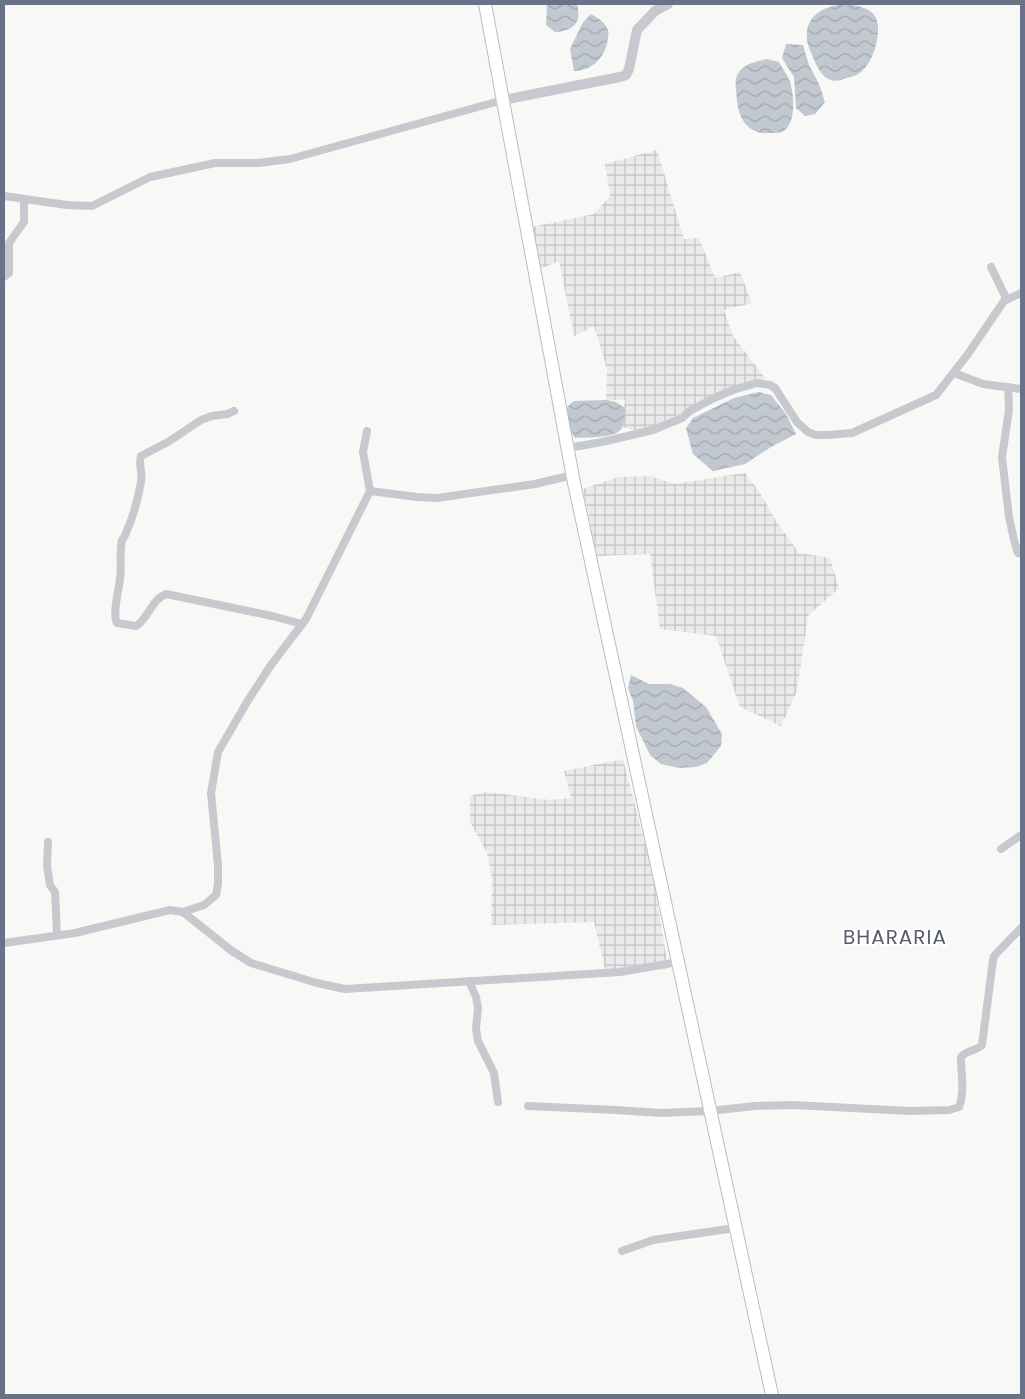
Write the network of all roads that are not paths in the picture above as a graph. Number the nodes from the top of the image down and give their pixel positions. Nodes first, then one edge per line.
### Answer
1 (485, 4) edge
2 (668, 4) edge
3 (503, 100) junction
4 (4, 196) edge
5 (24, 198) junction
6 (991, 267) dead end
7 (4, 277) edge
8 (1021, 293) edge
9 (1008, 300) junction
10 (954, 373) junction
11 (1008, 387) junction
12 (1021, 389) edge
13 (234, 411) dead end
14 (367, 431) dead end
15 (568, 448) junction
16 (573, 475) junction
17 (370, 491) junction
18 (1021, 554) edge
19 (302, 624) junction
20 (1021, 835) edge
21 (48, 842) dead end
22 (1001, 849) dead end
23 (183, 912) junction
24 (1021, 928) edge
25 (57, 935) junction
26 (4, 943) edge
27 (678, 962) junction
28 (469, 981) junction
29 (498, 1102) dead end
30 (528, 1106) dead end
31 (710, 1111) junction
32 (735, 1228) junction
33 (622, 1251) dead end
34 (772, 1395) edge

1 - 3 main road
2 - 3 street
3 - 5 street
3 - 15 main road
4 - 5 street
5 - 7 street
6 - 9 street
8 - 9 street
9 - 10 street
10 - 11 street
10 - 15 street
11 - 12 street
11 - 18 street
13 - 19 street
14 - 17 street
15 - 16 main road
16 - 17 street
16 - 27 main road
17 - 19 street
19 - 23 street
20 - 22 street
21 - 25 street
23 - 25 street
23 - 28 street
24 - 31 street
25 - 26 street
27 - 28 street
27 - 31 main road
28 - 29 street
30 - 31 street
31 - 32 main road
32 - 33 street
32 - 34 main road

